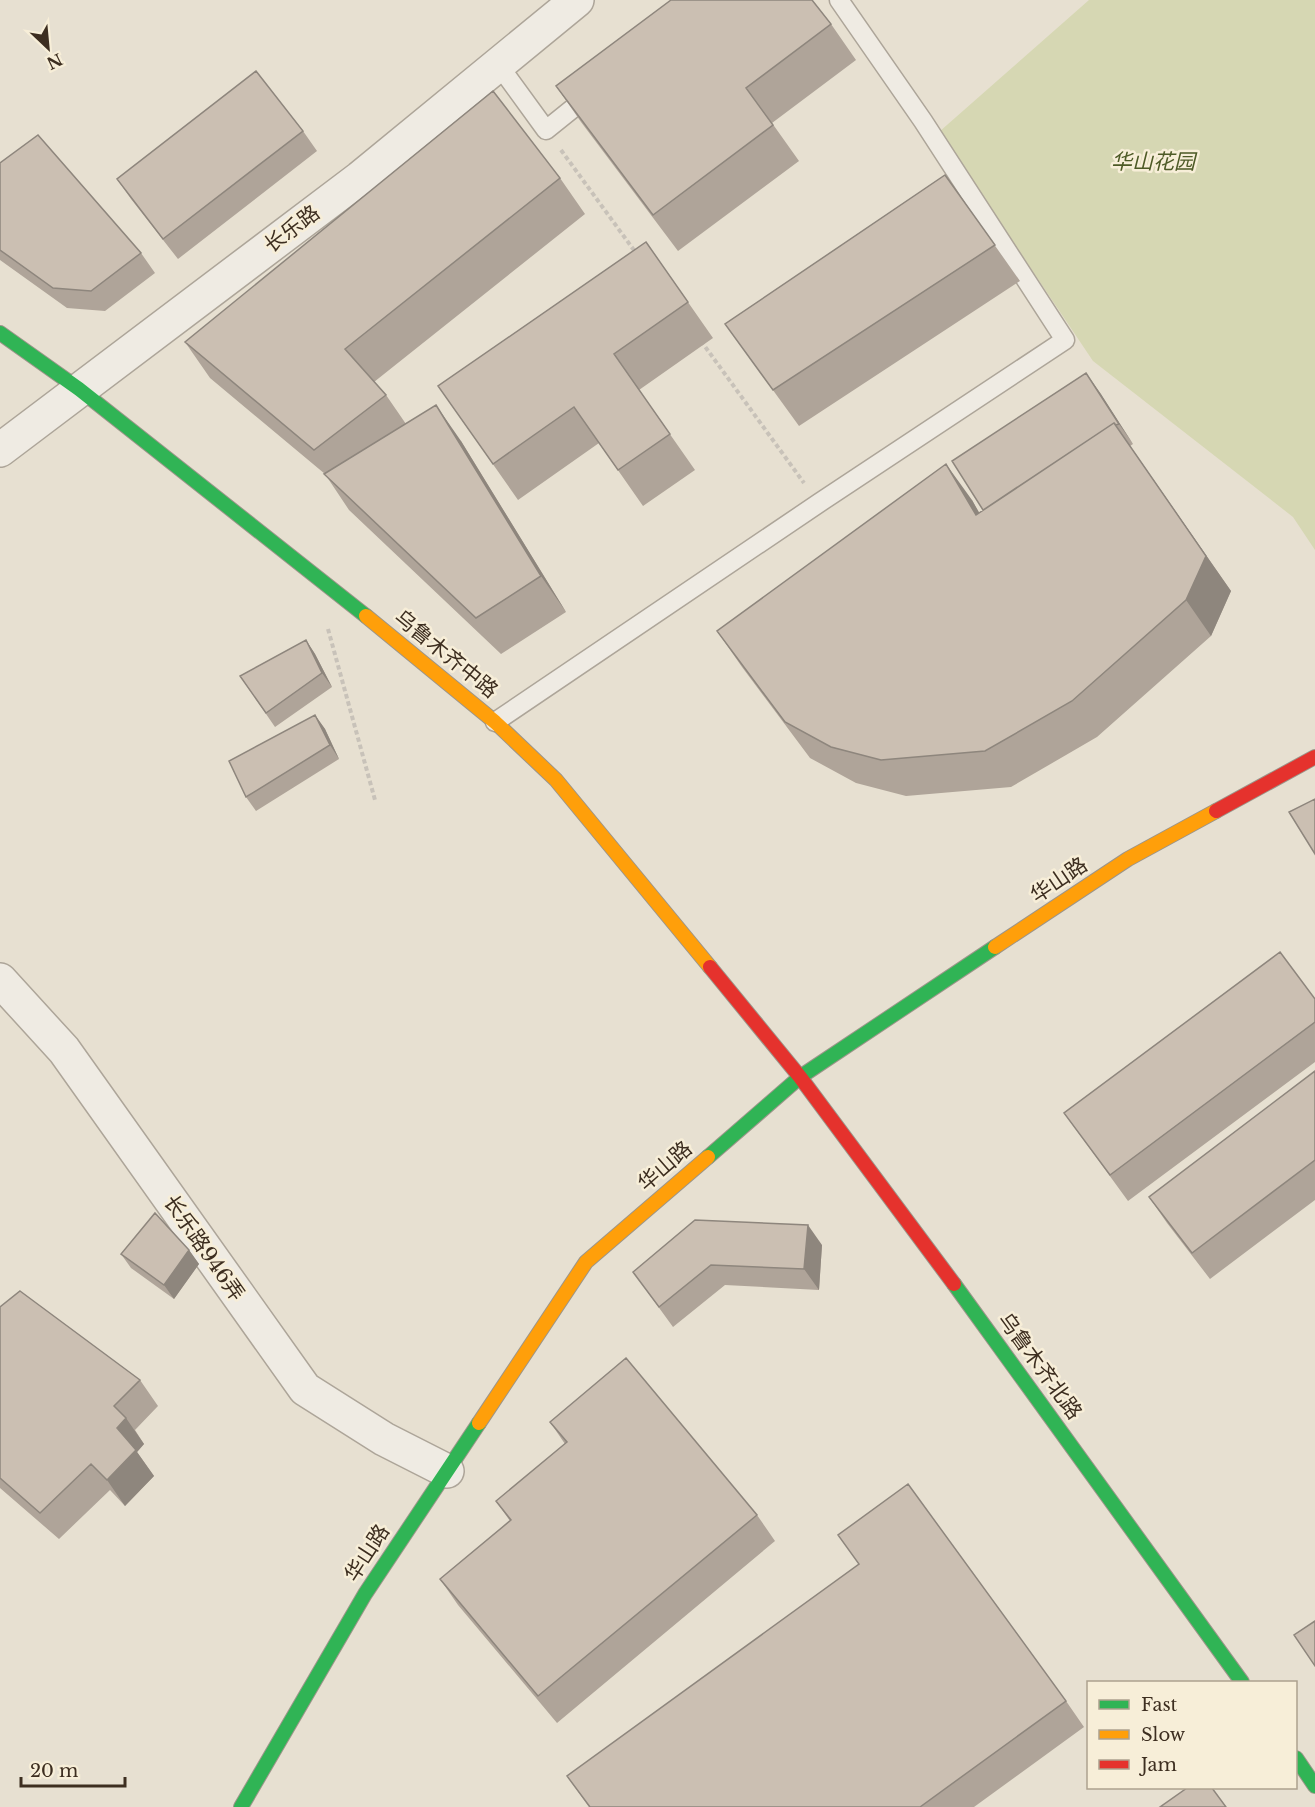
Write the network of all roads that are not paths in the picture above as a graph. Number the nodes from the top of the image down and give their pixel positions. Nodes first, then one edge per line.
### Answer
1 (577, 0) edge
2 (839, 0) edge
3 (498, 64) junction
4 (609, 79) edge
5 (0, 333) edge
6 (79, 389) junction
7 (0, 450) edge
8 (495, 722) junction
9 (1315, 757) edge
10 (0, 980) edge
11 (800, 1077) junction
12 (447, 1471) junction
13 (1241, 1681) edge
14 (1297, 1759) edge
15 (1315, 1786) edge
16 (241, 1807) edge

1 - 3 street, 长乐路
2 - 8 lane
3 - 4 lane
3 - 6 street, 长乐路
5 - 6 street, 乌鲁木齐中路
6 - 7 street, 长乐路
6 - 8 street, 乌鲁木齐中路
8 - 11 street, 乌鲁木齐中路
9 - 11 street, 华山路
10 - 12 street, 长乐路946弄
11 - 12 street, 华山路
11 - 13 street, 乌鲁木齐北路
12 - 16 street, 华山路
14 - 15 street

